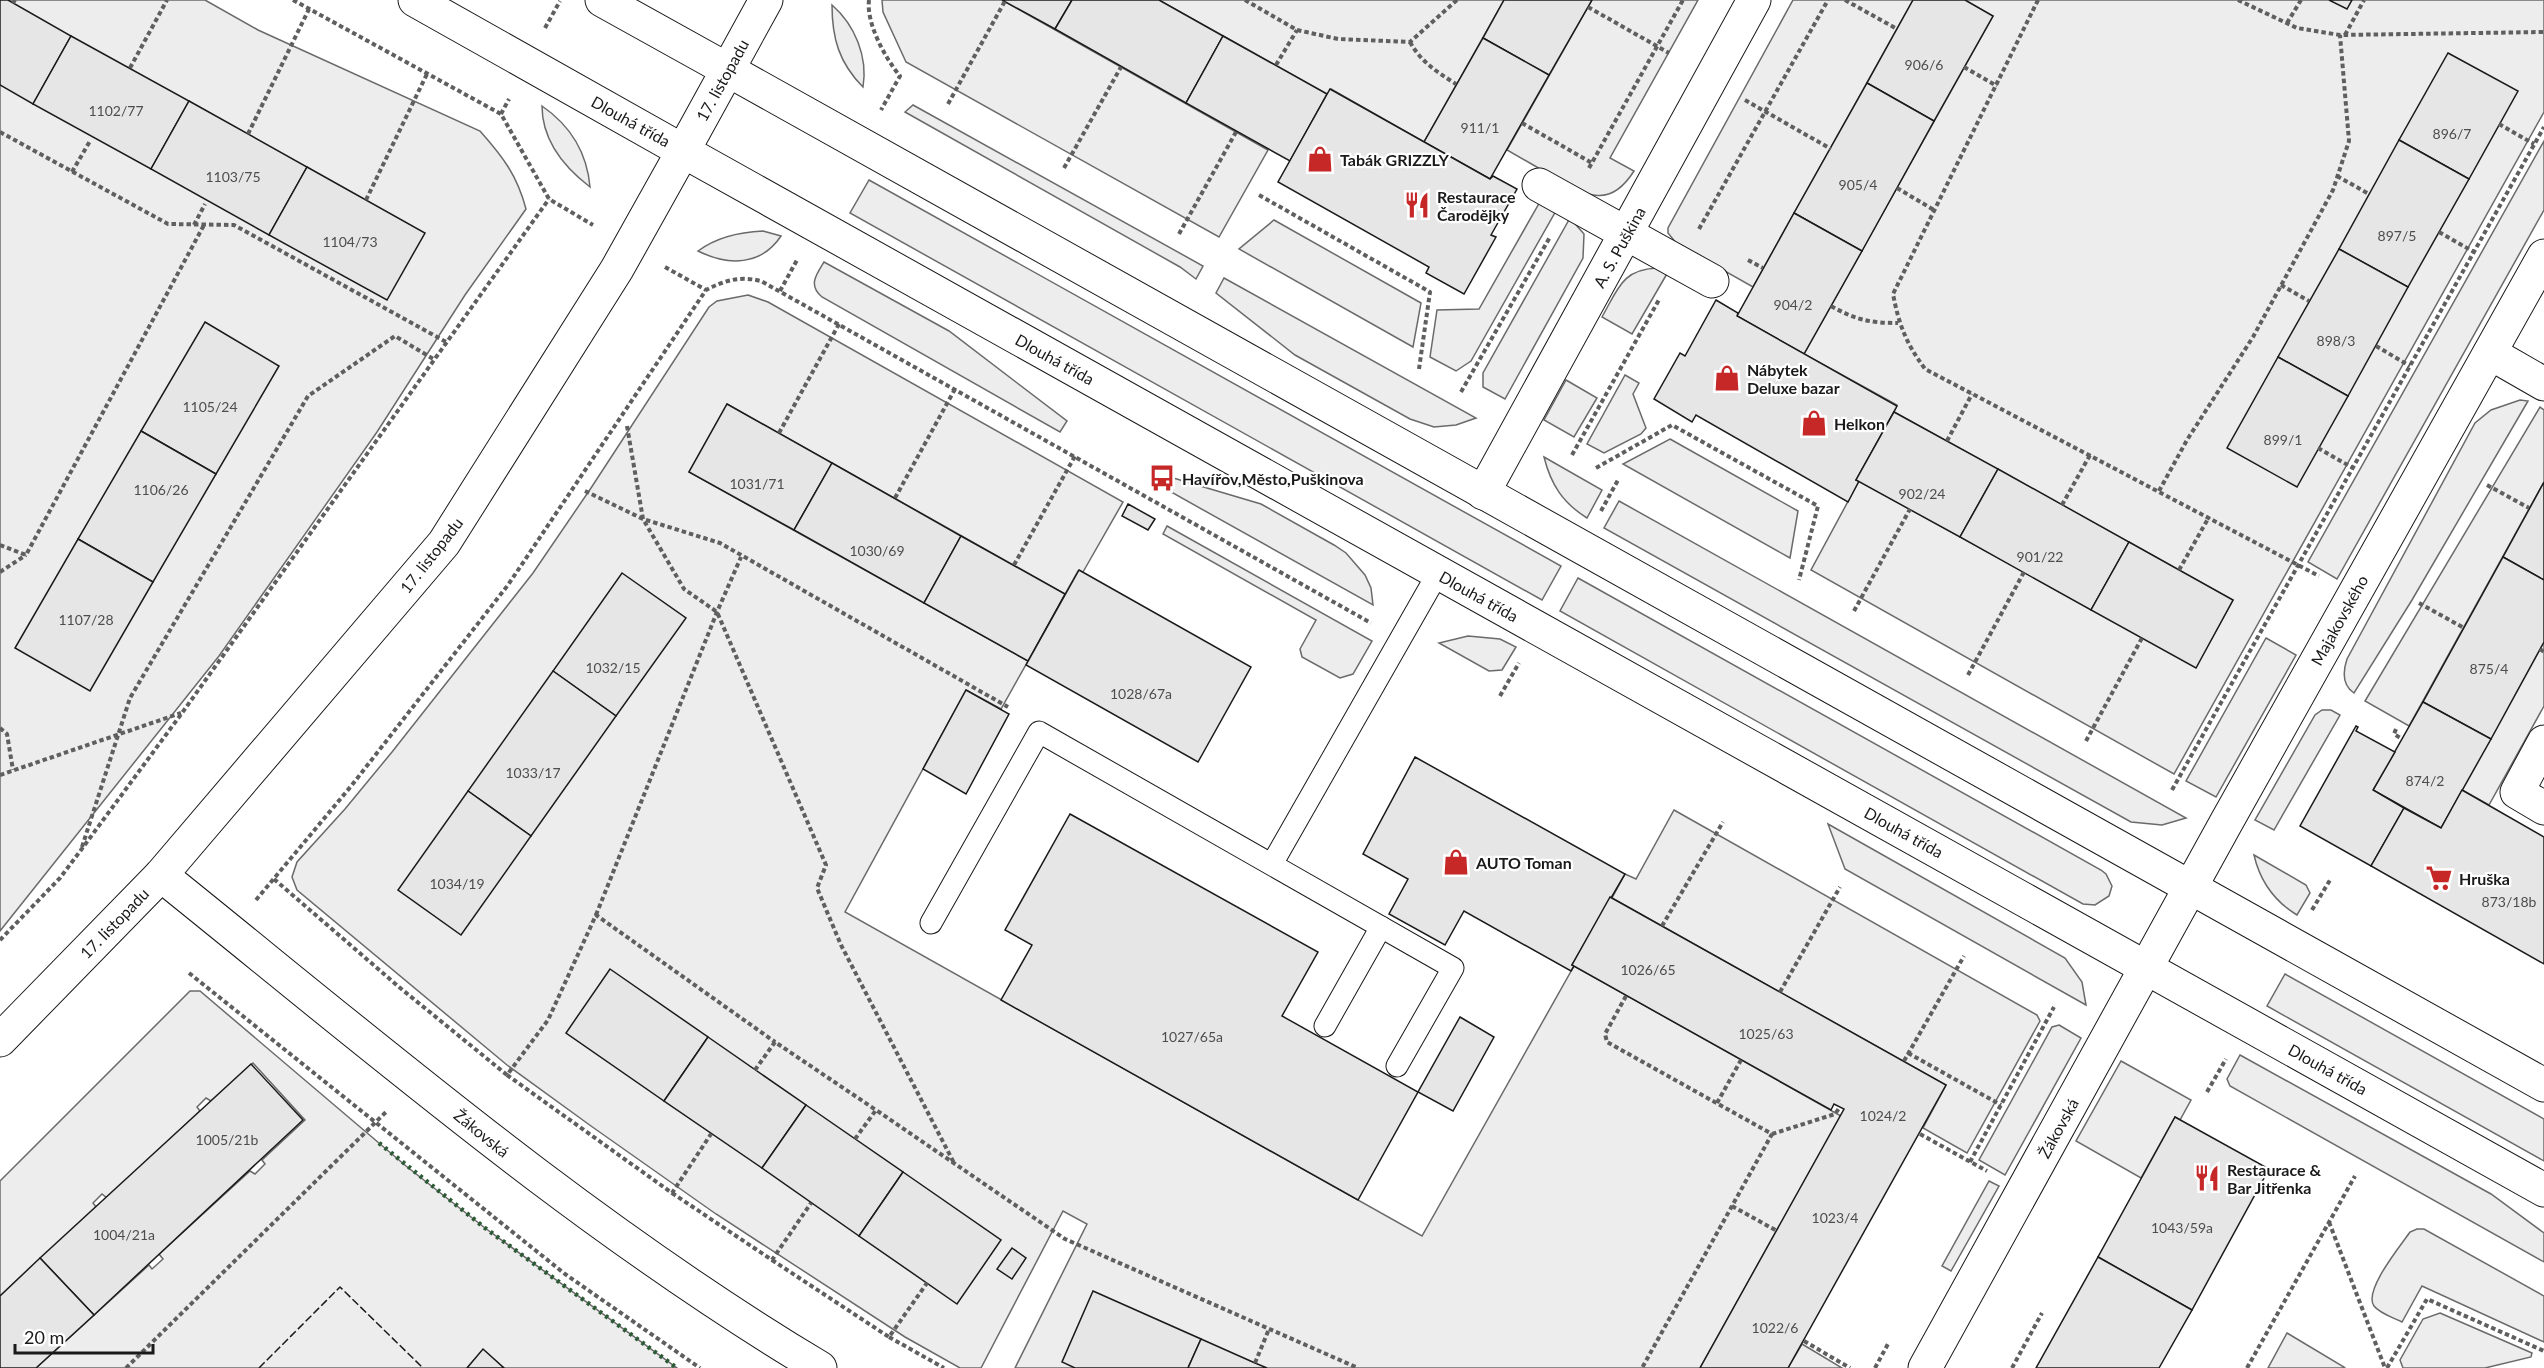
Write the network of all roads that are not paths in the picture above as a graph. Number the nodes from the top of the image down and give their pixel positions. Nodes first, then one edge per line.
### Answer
1 (415, 0) edge
2 (602, 0) edge
3 (766, 0) edge
4 (1754, 0) edge
5 (728, 69) junction
6 (683, 150) junction
7 (1539, 185) dead end
8 (1626, 234) junction
9 (2544, 256) edge
10 (1712, 281) dead end
11 (2490, 352) junction
12 (2544, 384) edge
13 (1483, 493) junction
14 (1438, 573) junction
15 (2544, 742) edge
16 (2544, 807) edge
17 (1272, 864) junction
18 (161, 875) junction
19 (2190, 888) junction
20 (930, 923) dead end
21 (1381, 927) junction
22 (2146, 968) junction
23 (1325, 1026) dead end
24 (0, 1040) edge
25 (1397, 1066) dead end
26 (2544, 1085) edge
27 (2544, 1190) edge
28 (820, 1368) edge
29 (1925, 1368) edge

1 - 6 street, Dlouhá třída
2 - 5 street
3 - 5 street, 17. listopadu
4 - 8 street, A. S. Puškina
5 - 6 street, 17. listopadu
5 - 13 street
6 - 14 street, Dlouhá třída
6 - 18 street, 17. listopadu
7 - 8 street
8 - 10 street
8 - 13 street, A. S. Puškina
9 - 11 street, Majakovského
11 - 12 street
11 - 19 street, Majakovského
13 - 19 street
14 - 17 lane
14 - 22 street, Dlouhá třída
15 - 16 street
17 - 20 lane
17 - 21 lane
18 - 24 street, 17. listopadu
18 - 28 street, Žákovská
19 - 22 street, Žákovská
19 - 26 street
21 - 23 lane
21 - 25 lane
22 - 27 street, Dlouhá třída
22 - 29 street, Žákovská

